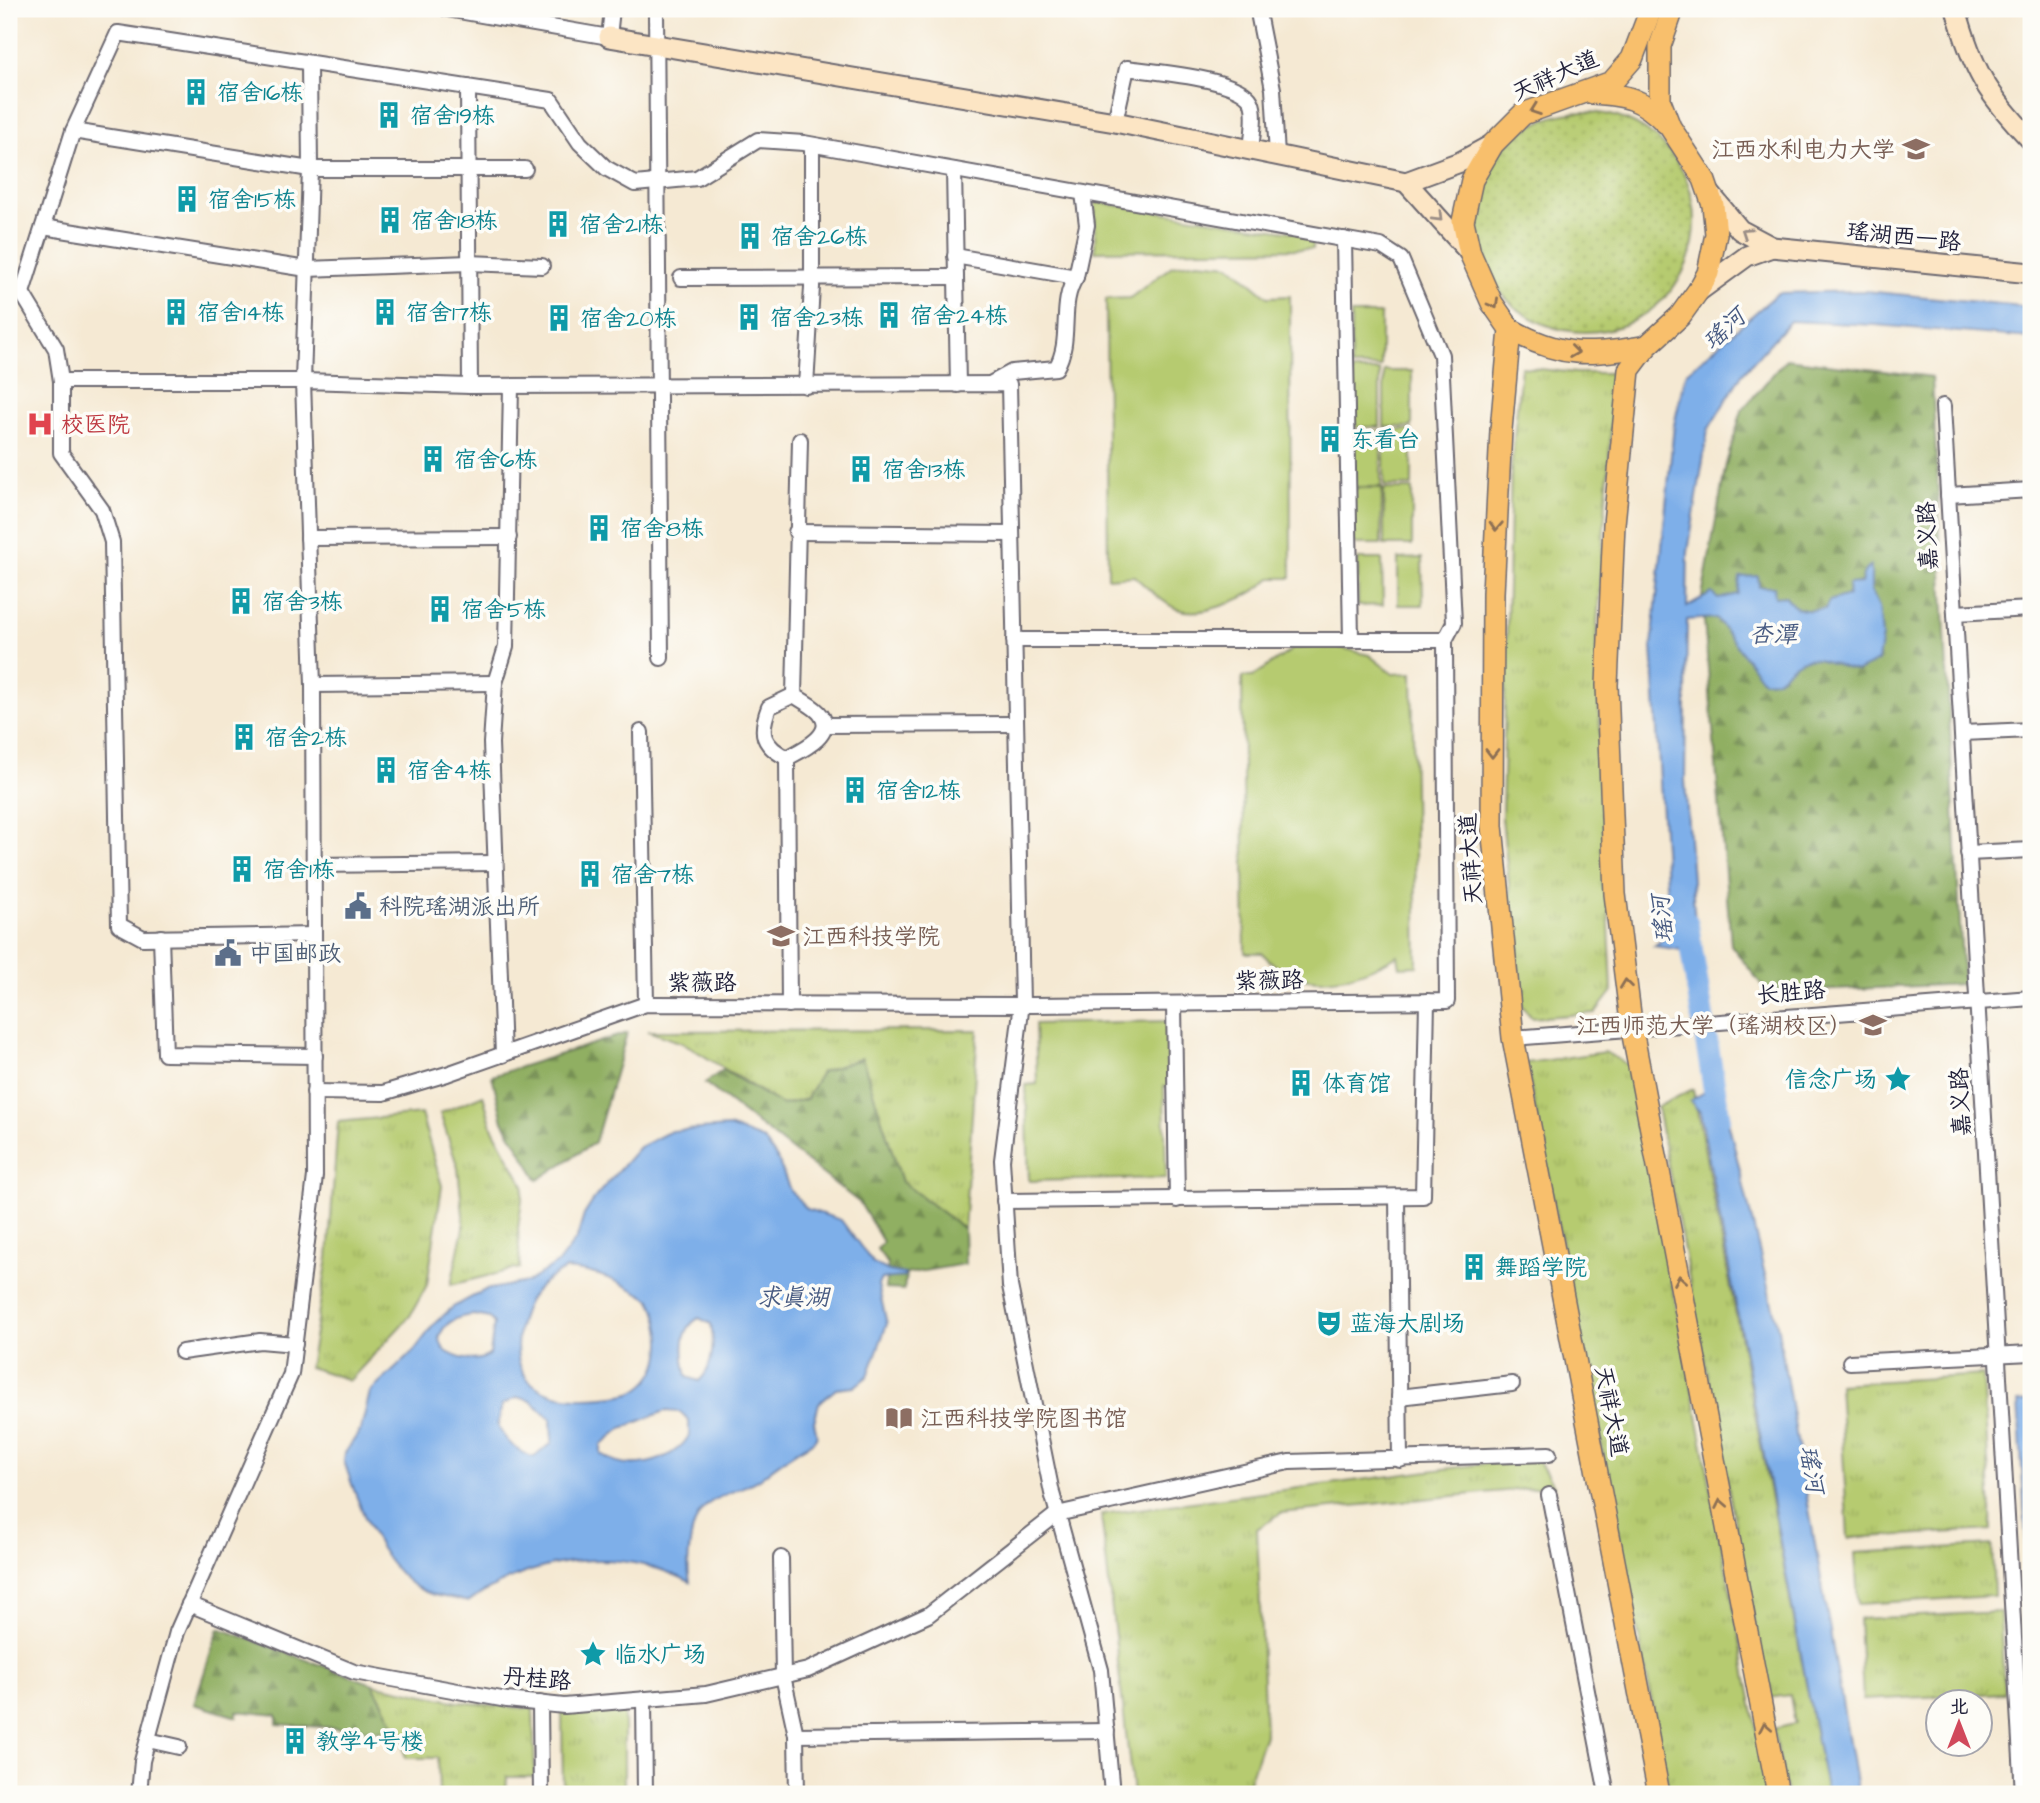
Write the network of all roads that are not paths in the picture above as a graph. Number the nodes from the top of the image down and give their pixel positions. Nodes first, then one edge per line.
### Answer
1 (447, 9) edge
2 (612, 9) edge
3 (656, 9) edge
4 (1651, 9) edge
5 (1673, 9) edge
6 (1956, 9) edge
7 (1259, 18) dead end
8 (609, 37) junction
9 (655, 46) junction
10 (309, 63) junction
11 (468, 87) junction
12 (1583, 92) junction
13 (1115, 122) junction
14 (1670, 127) junction
15 (73, 131) junction
16 (2031, 139) edge
17 (1493, 144) junction
18 (811, 145) junction
19 (1251, 150) junction
20 (1277, 155) junction
21 (310, 169) junction
22 (468, 169) junction
23 (525, 169) dead end
24 (954, 170) junction
25 (1406, 181) junction
26 (656, 182) junction
27 (1708, 191) junction
28 (1083, 193) junction
29 (43, 227) junction
30 (1344, 239) junction
31 (1772, 247) junction
32 (1471, 253) junction
33 (955, 256) junction
34 (469, 263) junction
35 (542, 266) dead end
36 (307, 269) junction
37 (2031, 273) edge
38 (956, 277) junction
39 (1076, 277) junction
40 (681, 278) dead end
41 (812, 279) junction
42 (1698, 291) junction
43 (1510, 329) junction
44 (1647, 346) junction
45 (61, 381) junction
46 (303, 381) junction
47 (958, 384) junction
48 (990, 384) junction
49 (470, 386) junction
50 (511, 386) junction
51 (660, 386) junction
52 (806, 386) junction
53 (1943, 407) dead end
54 (800, 440) dead end
55 (2031, 490) edge
56 (1948, 495) junction
57 (796, 533) junction
58 (1012, 534) junction
59 (509, 537) junction
60 (308, 538) junction
61 (2031, 609) edge
62 (1955, 613) junction
63 (1014, 640) junction
64 (1351, 640) junction
65 (1445, 640) junction
66 (661, 659) dead end
67 (495, 682) junction
68 (313, 685) junction
69 (794, 695) junction
70 (1016, 724) junction
71 (825, 725) junction
72 (2031, 730) edge
73 (641, 732) dead end
74 (1962, 733) junction
75 (787, 758) junction
76 (2031, 850) edge
77 (1968, 853) junction
78 (495, 863) junction
79 (314, 865) junction
80 (314, 935) junction
81 (161, 937) junction
82 (2031, 998) edge
83 (1977, 1000) junction
84 (1427, 1001) junction
85 (646, 1004) junction
86 (1174, 1004) junction
87 (789, 1005) junction
88 (1021, 1005) junction
89 (1632, 1030) junction
90 (1513, 1038) junction
91 (503, 1055) junction
92 (315, 1056) junction
93 (314, 1091) junction
94 (1398, 1197) junction
95 (1177, 1200) junction
96 (1004, 1201) junction
97 (295, 1344) junction
98 (182, 1352) dead end
99 (2031, 1353) edge
100 (1997, 1355) junction
101 (1850, 1362) dead end
102 (1512, 1384) dead end
103 (1399, 1397) junction
104 (1549, 1454) dead end
105 (1399, 1460) junction
106 (1549, 1495) dead end
107 (1057, 1514) junction
108 (781, 1558) dead end
109 (189, 1604) junction
110 (782, 1676) junction
111 (644, 1699) junction
112 (540, 1703) junction
113 (1107, 1731) junction
114 (796, 1735) junction
115 (148, 1740) junction
116 (179, 1747) dead end
117 (139, 1794) edge
118 (541, 1794) edge
119 (645, 1794) edge
120 (797, 1794) edge
121 (1112, 1794) edge
122 (1607, 1794) edge
123 (1659, 1794) edge
124 (1778, 1794) edge
125 (2023, 1794) edge

1 - 8 street
2 - 8 street
3 - 9 street
4 - 12 main road, 天祥大道
5 - 14 main road
6 - 16 street
7 - 20 street
8 - 9 street
9 - 13 street
9 - 26 street
10 - 11 street
10 - 15 street
10 - 21 street
11 - 22 street
11 - 26 street
12 - 14 main road
12 -> 17 main road, 天祥大道
13 - 19 street
13 - 19 street
14 - 27 main road
15 - 21 street
15 - 29 street
17 - 25 street
17 - 32 main road, 天祥大道
18 - 24 street
18 - 26 street
18 - 41 street
19 - 20 street
20 - 25 street
21 - 22 street
21 - 36 street
22 - 23 street
22 - 34 street
24 - 28 street
24 - 33 street
25 -> 32 street
26 - 51 street
31 -> 27 street
27 - 42 main road
28 - 30 street
28 - 39 street
29 - 36 street
29 - 45 street
30 - 64 street
30 - 65 street
31 - 37 street, 瑶湖西一路
31 - 42 street
32 -> 43 main road, 天祥大道
33 - 38 street
33 - 39 street
34 - 35 street
34 - 36 street
34 - 49 street
36 - 46 street
38 - 41 street
38 - 47 street
39 - 48 street
40 - 41 street
41 - 52 street
42 - 44 main road
43 -> 44 main road
43 -> 90 main road, 天祥大道
89 -> 44 main road
45 - 46 street
45 - 81 street
46 - 49 street
46 - 60 street
47 - 48 street
47 - 52 street
48 - 58 street
49 - 50 street
50 - 51 street
50 - 59 street
51 - 52 street
51 - 66 street
53 - 56 street, 嘉义路
54 - 57 street
55 - 56 street
56 - 62 street, 嘉义路
57 - 58 street
57 - 69 street
58 - 63 street
59 - 60 street
59 - 67 street
60 - 68 street
61 - 62 street
62 - 74 street, 嘉义路
63 - 64 street
63 - 70 street
64 - 65 street
65 - 84 street
67 - 68 street
67 - 78 street
68 - 79 street
69 - 71 street
69 - 75 street
70 - 71 street
70 - 88 street
71 - 75 street
72 - 74 street
73 - 85 street
74 - 77 street, 嘉义路
75 - 87 street
76 - 77 street
77 - 83 street, 嘉义路
78 - 79 street
78 - 91 street
79 - 80 street
80 - 81 street
80 - 92 street
81 - 92 street
82 - 83 street, 长胜路
83 - 89 street, 长胜路
83 - 100 street, 嘉义路
84 - 86 street, 紫薇路
84 - 94 street
85 - 87 street, 紫薇路
85 - 91 street, 紫薇路
86 - 88 street, 紫薇路
86 - 95 street
87 - 88 street, 紫薇路
88 - 96 street
89 - 90 street, 长胜路
124 -> 89 main road
90 - 123 main road, 天祥大道
91 - 93 street, 紫薇路
92 - 93 street
93 - 97 street
94 - 95 street
94 - 103 street
95 - 96 street
96 - 107 street
97 - 98 street
97 - 109 street
99 - 100 street
100 - 101 street
100 - 125 street, 嘉义路
102 - 103 street
103 - 105 street
104 - 105 street
105 - 107 street
106 - 122 street
107 - 110 street, 丹桂路
107 - 113 street
108 - 110 street
109 - 112 street, 丹桂路
109 - 115 street
110 - 111 street, 丹桂路
110 - 114 street
111 - 112 street, 丹桂路
111 - 119 street
112 - 118 street
113 - 114 street
113 - 121 street
114 - 120 street
115 - 116 street
115 - 117 street

